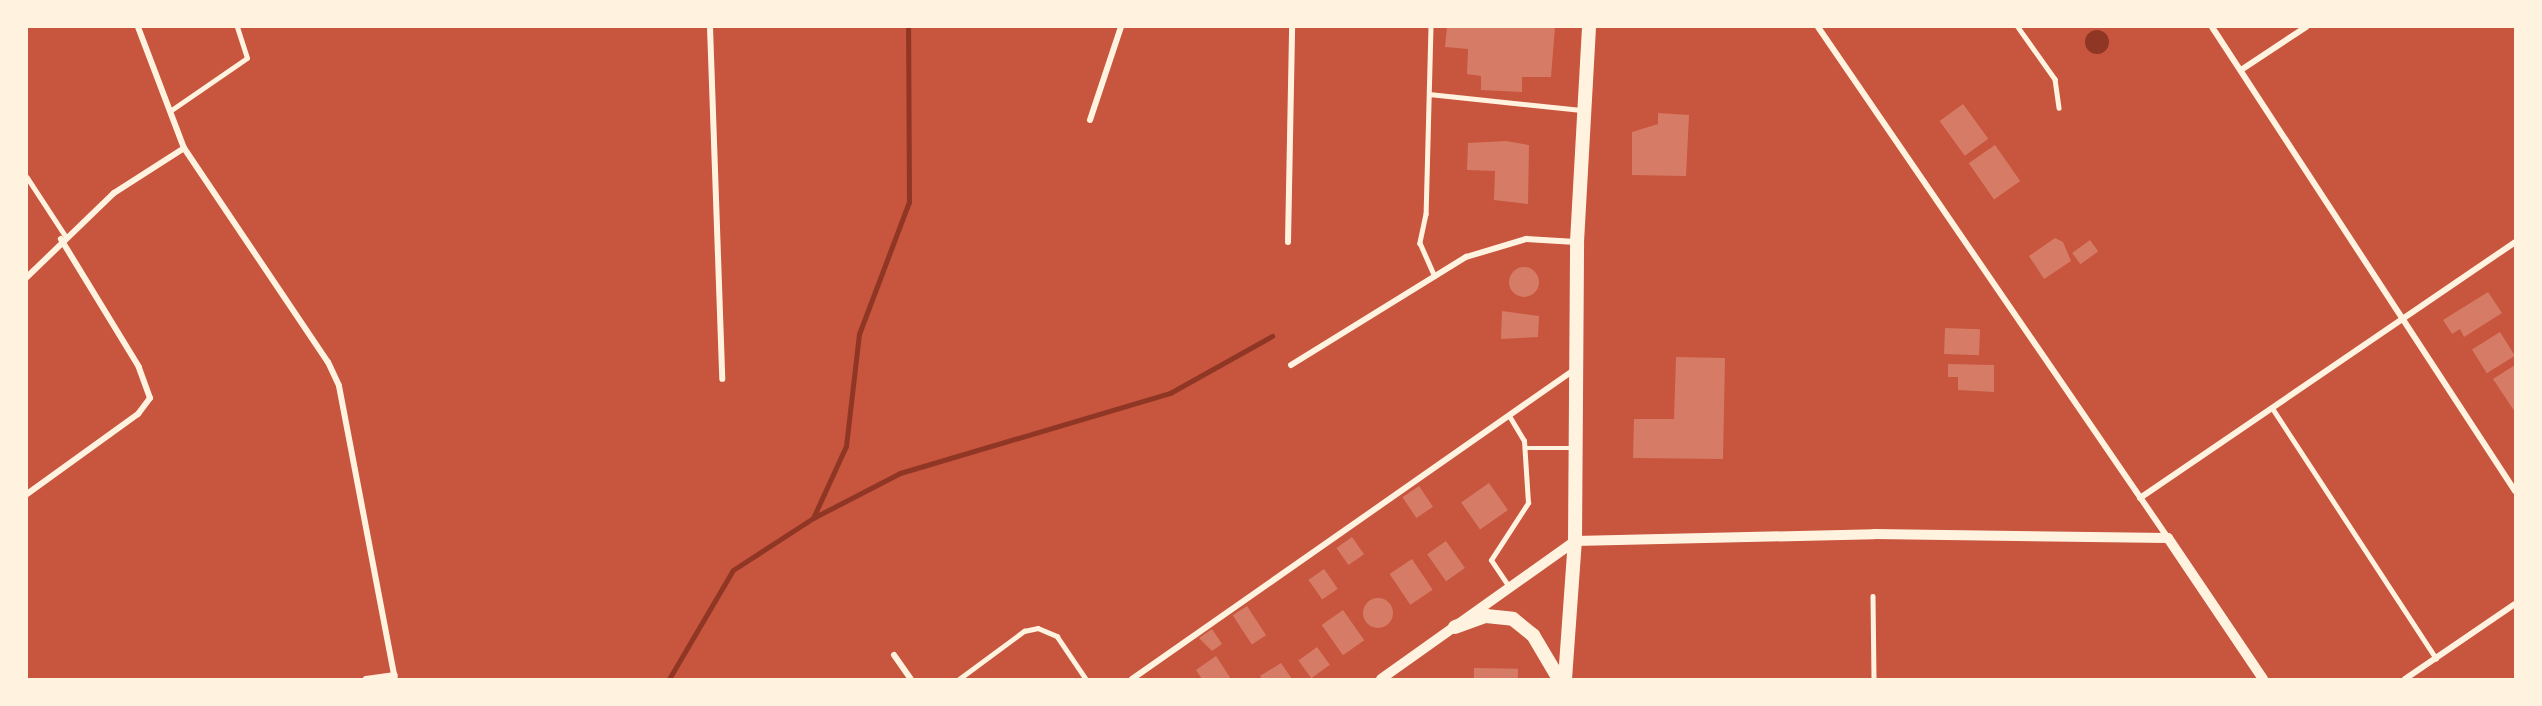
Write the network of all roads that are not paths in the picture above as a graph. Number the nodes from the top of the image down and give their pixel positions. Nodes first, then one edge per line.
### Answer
1 (138, 27) edge
2 (237, 27) edge
3 (710, 27) edge
4 (1121, 27) edge
5 (1292, 27) edge
6 (1431, 27) edge
7 (1589, 27) edge
8 (1818, 27) edge
9 (2018, 27) edge
10 (2212, 27) edge
11 (2306, 27) edge
12 (2241, 70) junction
13 (1429, 94) junction
14 (2059, 108) dead end
15 (1584, 110) junction
16 (167, 112) junction
17 (1090, 120) dead end
18 (184, 148) junction
19 (27, 177) edge
20 (63, 237) junction
21 (1288, 242) dead end
22 (1577, 242) junction
23 (2515, 242) edge
24 (1435, 276) junction
25 (27, 277) edge
26 (2402, 320) junction
27 (1291, 365) dead end
28 (1574, 370) junction
29 (722, 379) dead end
30 (2273, 409) junction
31 (1509, 416) junction
32 (1525, 448) junction
33 (1572, 448) junction
34 (2515, 490) edge
35 (27, 494) edge
36 (2140, 498) junction
37 (2168, 538) junction
38 (1575, 541) junction
39 (1510, 589) junction
40 (1873, 596) dead end
41 (2515, 604) edge
42 (1455, 627) junction
43 (894, 655) dead end
44 (2436, 658) junction
45 (395, 677) edge
46 (366, 679) edge
47 (911, 679) edge
48 (959, 679) edge
49 (1086, 679) edge
50 (1132, 679) edge
51 (1381, 679) edge
52 (1559, 679) edge
53 (1565, 679) edge
54 (1874, 679) edge
55 (2263, 679) edge
56 (2405, 679) edge

1 - 16 street
2 - 16 lane
3 - 29 street
4 - 17 street
5 - 21 street
6 - 13 lane
7 - 15 main road
8 - 36 street
9 - 14 lane
10 - 12 street
11 - 12 street
12 - 26 street
13 - 15 lane
13 - 24 lane
15 - 22 main road
16 - 18 street
18 - 20 street
18 - 45 street
19 - 20 lane
20 - 25 street
20 - 35 street
22 - 24 street
22 - 28 main road
23 - 26 street
24 - 27 street
26 - 30 street
26 - 34 street
28 - 31 street
28 - 33 main road
30 - 36 street
30 - 44 lane
31 - 32 lane
31 - 50 street
32 - 33 lane
32 - 39 lane
33 - 38 main road
36 - 37 street
37 - 38 street
37 - 55 street
38 - 39 street
38 - 53 main road
39 - 42 street
40 - 54 lane
41 - 44 street
42 - 51 street
42 - 52 main road
43 - 47 street
44 - 56 street
45 - 46 street
48 - 49 lane

